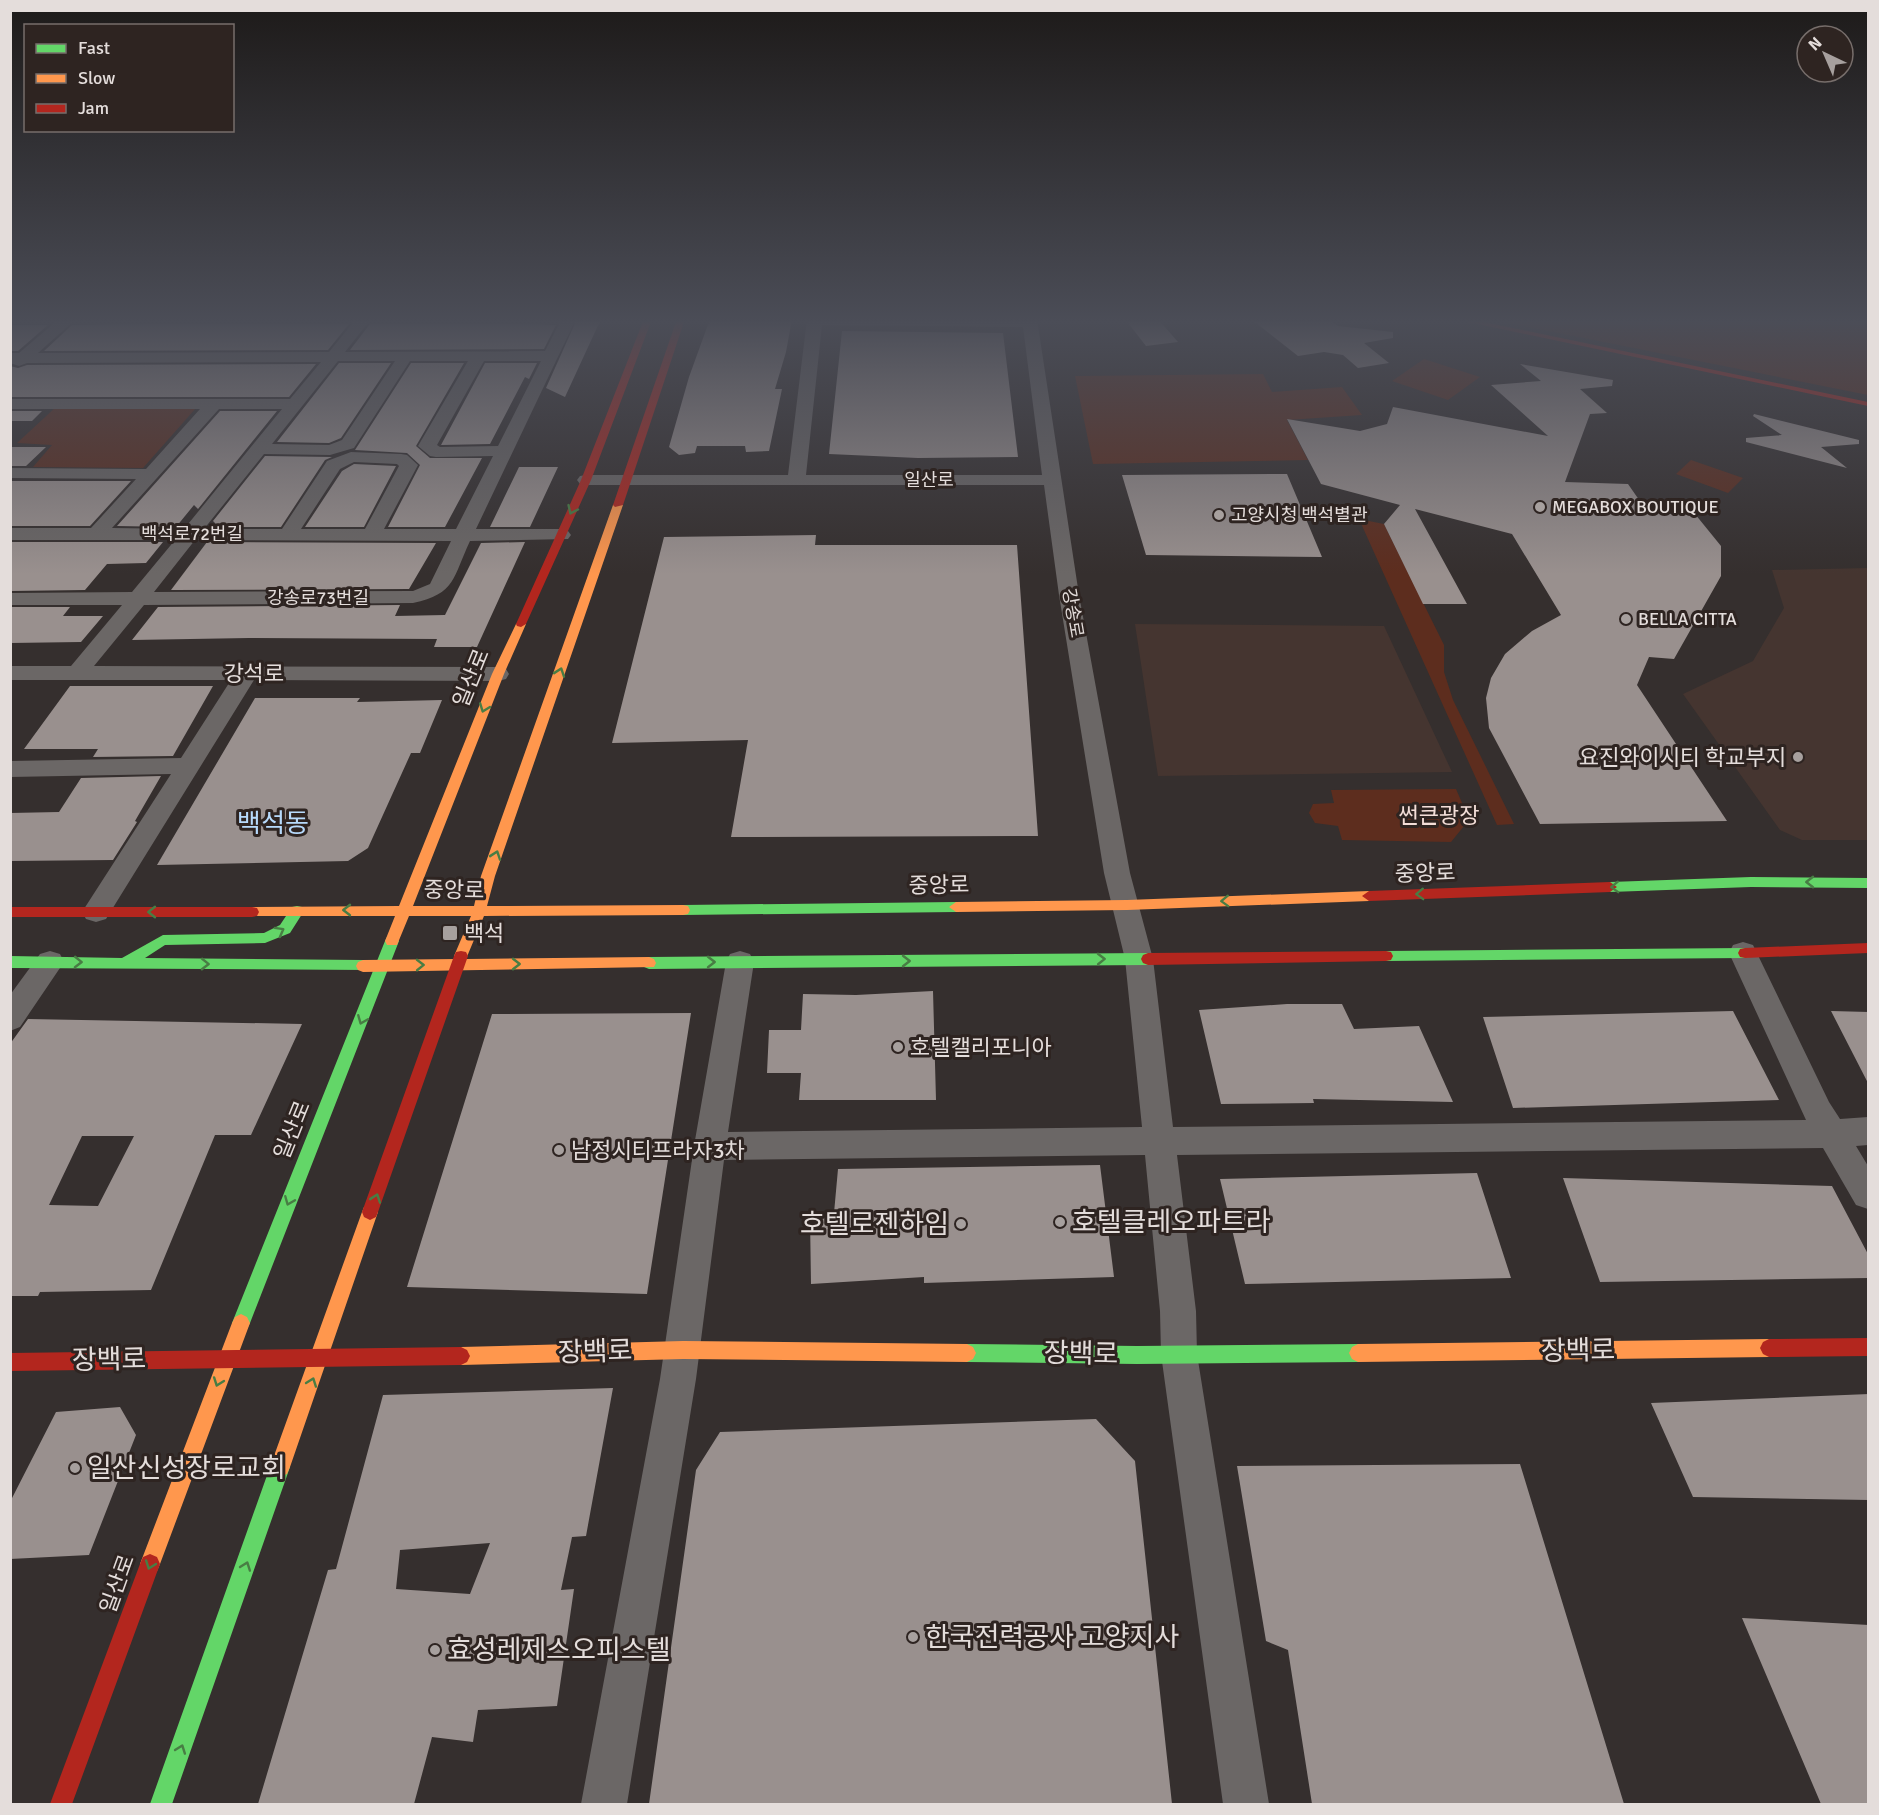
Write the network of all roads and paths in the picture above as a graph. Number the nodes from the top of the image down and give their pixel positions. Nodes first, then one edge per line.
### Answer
1 (10, 404) edge
2 (213, 404) junction
3 (294, 404) joint
4 (375, 404) edge
5 (451, 404) edge
6 (527, 404) edge
7 (616, 404) edge
8 (653, 404) edge
9 (805, 404) edge
10 (1041, 404) edge
11 (258, 449) junction
12 (502, 454) junction
13 (10, 473) edge
14 (150, 474) junction
15 (586, 480) junction
16 (627, 480) junction
17 (1052, 480) junction
18 (796, 481) junction
19 (10, 534) edge
20 (96, 534) junction
21 (190, 534) junction
22 (288, 534) junction
23 (372, 534) junction
24 (463, 534) junction
25 (561, 535) junction
26 (10, 599) edge
27 (138, 599) junction
28 (78, 672) junction
29 (10, 673) edge
30 (247, 674) junction
31 (498, 674) junction
32 (187, 766) junction
33 (10, 769) edge
34 (1869, 883) edge
35 (1127, 905) junction
36 (406, 910) junction
37 (297, 911) junction
38 (10, 912) edge
39 (96, 912) junction
40 (479, 912) junction
41 (1869, 948) edge
42 (1743, 953) junction
43 (1139, 959) junction
44 (10, 962) edge
45 (50, 962) junction
46 (740, 962) junction
47 (125, 963) junction
48 (458, 964) junction
49 (383, 966) junction
50 (10, 1019) edge
51 (1869, 1131) edge
52 (1831, 1134) junction
53 (1160, 1140) junction
54 (710, 1146) junction
55 (1869, 1194) edge
56 (1869, 1347) edge
57 (683, 1350) junction
58 (1179, 1354) junction
59 (320, 1358) junction
60 (226, 1359) junction
61 (10, 1362) edge
62 (61, 1804) edge
63 (161, 1804) edge
64 (604, 1804) edge
65 (1246, 1804) edge

1 - 2 street
2 - 3 street
2 - 14 street, 백석로72번길
3 - 11 street
4 - 11 street
5 - 12 street
6 - 12 street
7 - 15 main road, 일산로
8 - 16 main road
9 - 18 street
10 - 17 street, 강송로
11 - 21 street
12 - 24 street
13 - 14 street
14 - 20 street, 백석로72번길
15 - 16 street, 일산로
15 -> 25 main road, 일산로
16 - 18 street, 일산로
40 -> 16 main road
17 - 18 street, 일산로
17 - 35 street, 강송로
19 - 20 street, 백석로72번길
20 - 21 street, 백석로72번길
21 - 22 street, 백석로72번길
21 - 27 street
22 - 23 street, 백석로72번길
22 - 23 street
23 - 24 street, 백석로72번길
24 - 25 street, 백석로72번길
24 - 27 street, 강송로73번길
25 - 31 main road, 일산로
26 - 27 street, 강송로73번길
27 - 28 street
28 - 29 street, 강석로
28 - 30 street, 강석로
30 - 31 street, 강석로
30 - 32 street
31 -> 36 main road, 일산로
32 - 33 street
32 - 39 street
34 -> 35 main road, 중앙로
35 - 40 main road, 중앙로
35 - 43 street
36 -> 37 main road, 중앙로
36 - 40 main road, 중앙로
36 - 49 main road, 일산로
37 -> 39 main road, 중앙로
47 -> 37 main road
38 - 39 main road, 중앙로
40 - 48 main road
41 - 42 main road
42 - 43 main road
42 - 52 street
46 -> 43 main road
43 - 53 street
44 - 45 main road
45 -> 47 main road
45 - 50 street
48 -> 46 main road
46 - 54 street
47 -> 49 main road
49 -> 48 main road
59 -> 48 main road
49 -> 60 main road, 일산로
51 - 52 street
52 - 53 street
52 - 55 street
53 - 54 street
53 - 58 street
54 - 57 street
56 - 58 main road, 장백로
57 - 58 main road, 장백로
57 - 59 main road, 장백로
57 - 64 street
58 - 65 street
59 - 60 main road, 장백로
63 -> 59 main road
60 - 61 main road, 장백로
60 -> 62 main road, 일산로

